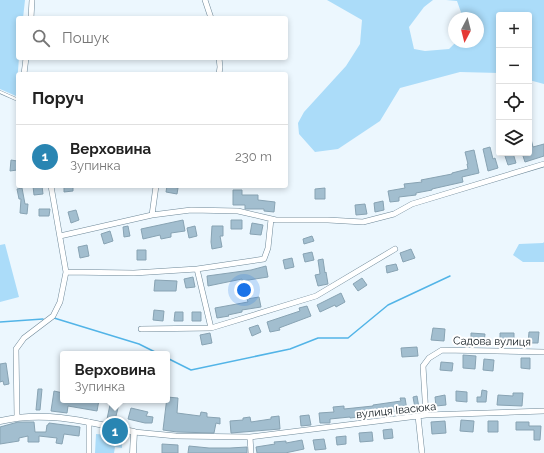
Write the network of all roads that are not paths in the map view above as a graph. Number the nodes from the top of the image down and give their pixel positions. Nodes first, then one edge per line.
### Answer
1 (32, 0) edge
2 (205, 0) edge
3 (31, 16) edge
4 (210, 16) edge
5 (26, 60) edge
6 (219, 60) edge
7 (24, 72) edge
8 (219, 72) edge
9 (0, 92) edge
10 (16, 99) edge
11 (544, 164) edge
12 (51, 188) edge
13 (156, 188) edge
14 (152, 215) junction
15 (271, 219) junction
16 (60, 236) junction
17 (396, 249) dead end
18 (197, 269) junction
19 (66, 272) junction
20 (211, 328) junction
21 (141, 329) dead end
22 (544, 352) edge
23 (544, 411) edge
24 (426, 415) junction
25 (418, 416) junction
26 (17, 417) junction
27 (0, 421) edge
28 (89, 422) junction
29 (134, 432) junction
30 (250, 437) junction
31 (89, 453) edge
32 (133, 453) edge
33 (251, 453) edge
34 (422, 453) edge

1 - 3 street
2 - 4 street
5 - 7 street
6 - 8 street
9 - 10 lane
11 - 15 street
12 - 16 street
13 - 14 street
14 - 15 street
14 - 16 street
15 - 18 street
16 - 19 street
17 - 20 street
18 - 19 street
18 - 20 street
19 - 26 street
20 - 21 street
22 - 24 street, Садова вулиця
23 - 24 street, вулиця Івасюка
24 - 25 street, вулиця Івасюка
25 - 30 street, вулиця Івасюка
25 - 34 street
26 - 27 street
26 - 28 street
28 - 29 street
28 - 31 street
29 - 30 street, вулиця Івасюка
29 - 32 street
30 - 33 street

